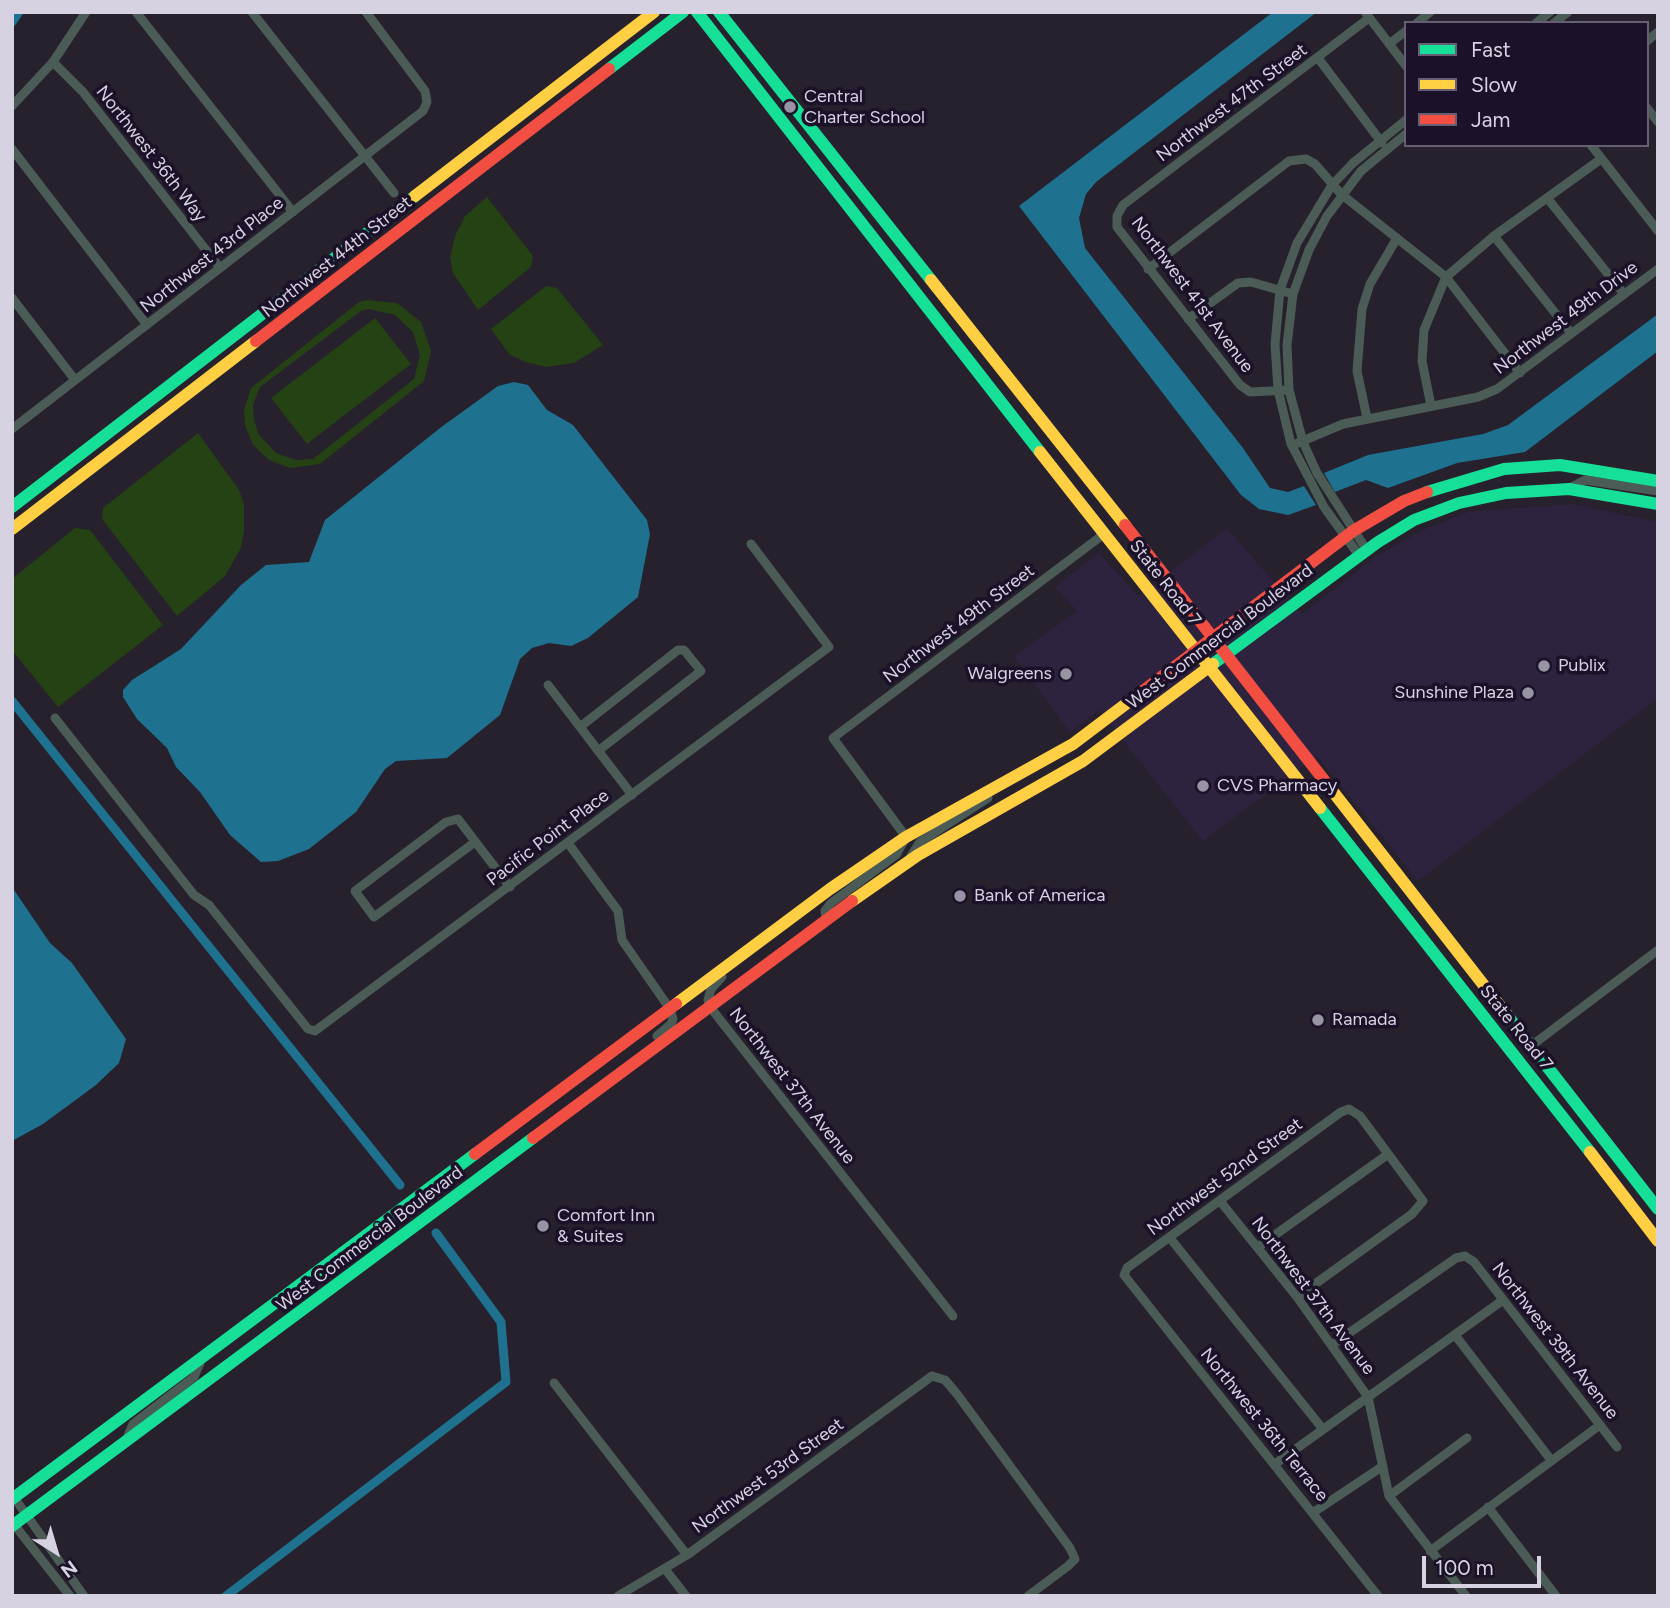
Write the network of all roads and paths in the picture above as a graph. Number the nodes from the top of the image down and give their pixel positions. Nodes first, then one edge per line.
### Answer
1 (86, 12) edge
2 (136, 12) edge
3 (251, 12) edge
4 (366, 12) edge
5 (654, 12) edge
6 (683, 12) edge
7 (697, 12) edge
8 (719, 12) edge
9 (1367, 15) edge
10 (1404, 33) edge
11 (1389, 44) junction
12 (1318, 58) junction
13 (53, 62) junction
14 (1404, 63) edge
15 (12, 106) edge
16 (1404, 122) edge
17 (1404, 136) edge
18 (1380, 140) junction
19 (1592, 147) edge
20 (12, 149) edge
21 (1387, 149) junction
22 (365, 156) junction
23 (1601, 159) junction
24 (1332, 184) junction
25 (394, 193) dead end
26 (1341, 194) junction
27 (1548, 199) junction
28 (293, 212) junction
29 (1117, 216) joint
30 (1658, 231) edge
31 (1494, 236) junction
32 (1397, 238) junction
33 (220, 268) junction
34 (1148, 268) junction
35 (1658, 269) edge
36 (1446, 277) junction
37 (1280, 290) junction
38 (1293, 294) junction
39 (1624, 294) junction
40 (12, 298) edge
41 (1188, 320) junction
42 (147, 325) junction
43 (1572, 333) junction
44 (1520, 373) junction
45 (75, 380) junction
46 (1278, 390) junction
47 (1289, 390) junction
48 (1431, 405) junction
49 (1367, 418) junction
50 (12, 429) edge
51 (1303, 442) junction
52 (1291, 444) junction
53 (1658, 481) edge
54 (1569, 489) junction
55 (1658, 491) edge
56 (1658, 504) edge
57 (12, 507) edge
58 (12, 529) edge
59 (1104, 534) junction
60 (1349, 534) junction
61 (751, 544) dead end
62 (1362, 552) junction
63 (1214, 638) junction
64 (1196, 652) junction
65 (1228, 655) junction
66 (1210, 669) junction
67 (548, 685) dead end
68 (55, 718) dead end
69 (580, 727) junction
70 (598, 751) junction
71 (988, 790) junction
72 (632, 795) junction
73 (906, 837) junction
74 (475, 842) junction
75 (568, 843) junction
76 (909, 862) junction
77 (510, 887) junction
78 (1393, 902) junction
79 (1426, 909) junction
80 (826, 921) junction
81 (1658, 950) edge
82 (737, 959) junction
83 (710, 1007) junction
84 (670, 1009) junction
85 (1501, 1037) junction
86 (1531, 1046) junction
87 (1517, 1057) junction
88 (638, 1060) junction
89 (1550, 1070) junction
90 (1387, 1155) junction
91 (1220, 1201) junction
92 (1633, 1207) junction
93 (1658, 1210) edge
94 (1170, 1238) junction
95 (1658, 1241) edge
96 (1258, 1247) junction
97 (314, 1275) junction
98 (1124, 1275) joint
99 (1297, 1297) junction
100 (1503, 1300) junction
101 (953, 1316) dead end
102 (1455, 1335) junction
103 (1332, 1345) junction
104 (202, 1358) junction
105 (214, 1377) junction
106 (554, 1383) dead end
107 (1368, 1397) junction
108 (1600, 1425) junction
109 (1322, 1428) junction
110 (1467, 1438) dead end
111 (122, 1447) junction
112 (1617, 1447) dead end
113 (1552, 1460) junction
114 (1275, 1464) junction
115 (1383, 1466) junction
116 (1389, 1496) junction
117 (13, 1497) edge
118 (1489, 1507) junction
119 (1314, 1512) junction
120 (27, 1516) junction
121 (13, 1524) edge
122 (1430, 1551) junction
123 (687, 1555) junction
124 (665, 1569) junction
125 (70, 1596) edge
126 (84, 1596) edge
127 (618, 1596) edge
128 (686, 1596) edge
129 (1028, 1596) edge
130 (1378, 1596) edge
131 (1466, 1596) edge
132 (1556, 1596) edge

1 - 13 street
2 - 28 street
3 - 22 street
4 - 22 street, Northwest 43rd Place
5 - 57 main road, Northwest 44th Street
6 - 58 main road, Northwest 44th Street
7 - 59 main road, State Road 7
8 - 63 main road, State Road 7
9 - 11 street
9 - 12 street, Northwest 47th Street
10 - 11 street
11 - 14 street
12 - 18 street
12 - 29 street, Northwest 47th Street
13 - 15 street
13 - 33 street, Northwest 36th Way
16 - 18 street
17 - 21 street
18 - 21 street
18 - 24 street
19 - 23 street
20 - 42 street
21 - 26 street
22 - 25 street
22 - 28 street, Northwest 43rd Place
23 - 27 street
23 - 30 street
24 - 26 street
24 - 34 street
24 - 37 street
26 - 32 street
26 - 38 street
27 - 31 street
27 - 39 street
28 - 33 street, Northwest 43rd Place
29 - 34 street, Northwest 41st Avenue
31 - 36 street
31 - 43 street
32 - 36 street
32 - 49 street
33 - 42 street, Northwest 43rd Place
34 - 41 street, Northwest 41st Avenue
35 - 39 street, Northwest 49th Drive
36 - 44 street
36 - 48 street
37 - 38 street
37 - 41 street
37 - 46 street
38 - 47 street
39 - 43 street, Northwest 49th Drive
40 - 45 street
41 - 46 street, Northwest 41st Avenue
42 - 45 street, Northwest 43rd Place
43 - 44 street, Northwest 49th Drive
44 - 48 street, Northwest 49th Drive
45 - 50 street, Northwest 43rd Place
46 - 47 street, Northwest 41st Avenue
46 - 52 street
47 - 51 street
48 - 49 street, Northwest 49th Drive
49 - 51 street, Northwest 49th Drive
51 - 52 street, Northwest 49th Drive
51 - 60 street
52 - 60 street
53 - 60 main road, West Commercial Boulevard
54 - 55 street, West Commercial Boulevard
54 - 56 main road, West Commercial Boulevard
54 - 62 main road, West Commercial Boulevard
59 - 64 main road, State Road 7
59 - 73 street, Northwest 49th Street
60 - 62 street
60 - 63 main road, West Commercial Boulevard
61 - 72 street, Pacific Point Place
62 - 65 main road, West Commercial Boulevard
63 - 64 main road, West Commercial Boulevard
63 - 65 main road, State Road 7
64 - 66 main road, State Road 7
64 - 71 main road, West Commercial Boulevard
65 - 66 main road, West Commercial Boulevard
65 - 79 main road, State Road 7
66 - 76 main road, West Commercial Boulevard
66 - 78 main road, State Road 7
67 - 69 street
68 - 77 street, Pacific Point Place
69 - 70 street
69 - 70 street
70 - 72 street
71 - 73 main road, West Commercial Boulevard
71 - 76 street, West Commercial Boulevard
72 - 75 street, Pacific Point Place
73 - 80 street, West Commercial Boulevard
73 - 82 main road, West Commercial Boulevard
74 - 74 street
74 - 77 street
75 - 77 street, Pacific Point Place
75 - 84 street
76 - 80 main road, West Commercial Boulevard
78 - 79 main road
78 - 85 main road, State Road 7
79 - 86 main road, State Road 7
80 - 83 main road, West Commercial Boulevard
81 - 86 street
82 - 83 street, West Commercial Boulevard
82 - 84 main road, West Commercial Boulevard
83 - 88 main road, West Commercial Boulevard
83 - 101 street, Northwest 37th Avenue
84 - 88 street, West Commercial Boulevard
84 - 97 main road, West Commercial Boulevard
85 - 86 main road
85 - 87 main road, State Road 7
86 - 89 main road, State Road 7
87 - 89 main road
87 - 92 main road, State Road 7
88 - 105 main road, West Commercial Boulevard
89 - 93 main road, State Road 7
90 - 91 street, Northwest 52nd Street
90 - 96 street
90 - 99 street
91 - 94 street, Northwest 52nd Street
91 - 96 street, Northwest 37th Avenue
92 - 93 main road
92 - 95 main road, State Road 7
94 - 98 street, Northwest 52nd Street
94 - 109 street
96 - 99 street, Northwest 37th Avenue
97 - 104 main road, West Commercial Boulevard
97 - 105 main road
98 - 114 street, Northwest 36th Terrace
99 - 103 street, Northwest 37th Avenue
100 - 102 street
100 - 103 street, Northwest 39th Avenue
100 - 108 street, Northwest 39th Avenue
102 - 107 street
102 - 113 street
103 - 107 street, Northwest 37th Avenue
104 - 111 street, West Commercial Boulevard
104 - 117 main road, West Commercial Boulevard
105 - 111 main road, West Commercial Boulevard
106 - 123 street
107 - 109 street
107 - 115 street, Northwest 37th Avenue
108 - 112 street, Northwest 39th Avenue
108 - 113 street
109 - 114 street
110 - 116 street
111 - 120 main road, West Commercial Boulevard
113 - 118 street
114 - 119 street, Northwest 36th Terrace
115 - 116 street, Northwest 37th Avenue
115 - 119 street
116 - 122 street, Northwest 37th Avenue
117 - 120 street
118 - 122 street
118 - 132 street
119 - 130 street, Northwest 36th Terrace
120 - 121 main road, West Commercial Boulevard
120 - 126 street
121 - 125 street
122 - 131 street, Northwest 37th Avenue
123 - 124 street, Northwest 53rd Street
123 - 129 street, Northwest 53rd Street
124 - 127 street, Northwest 53rd Street
124 - 128 street

